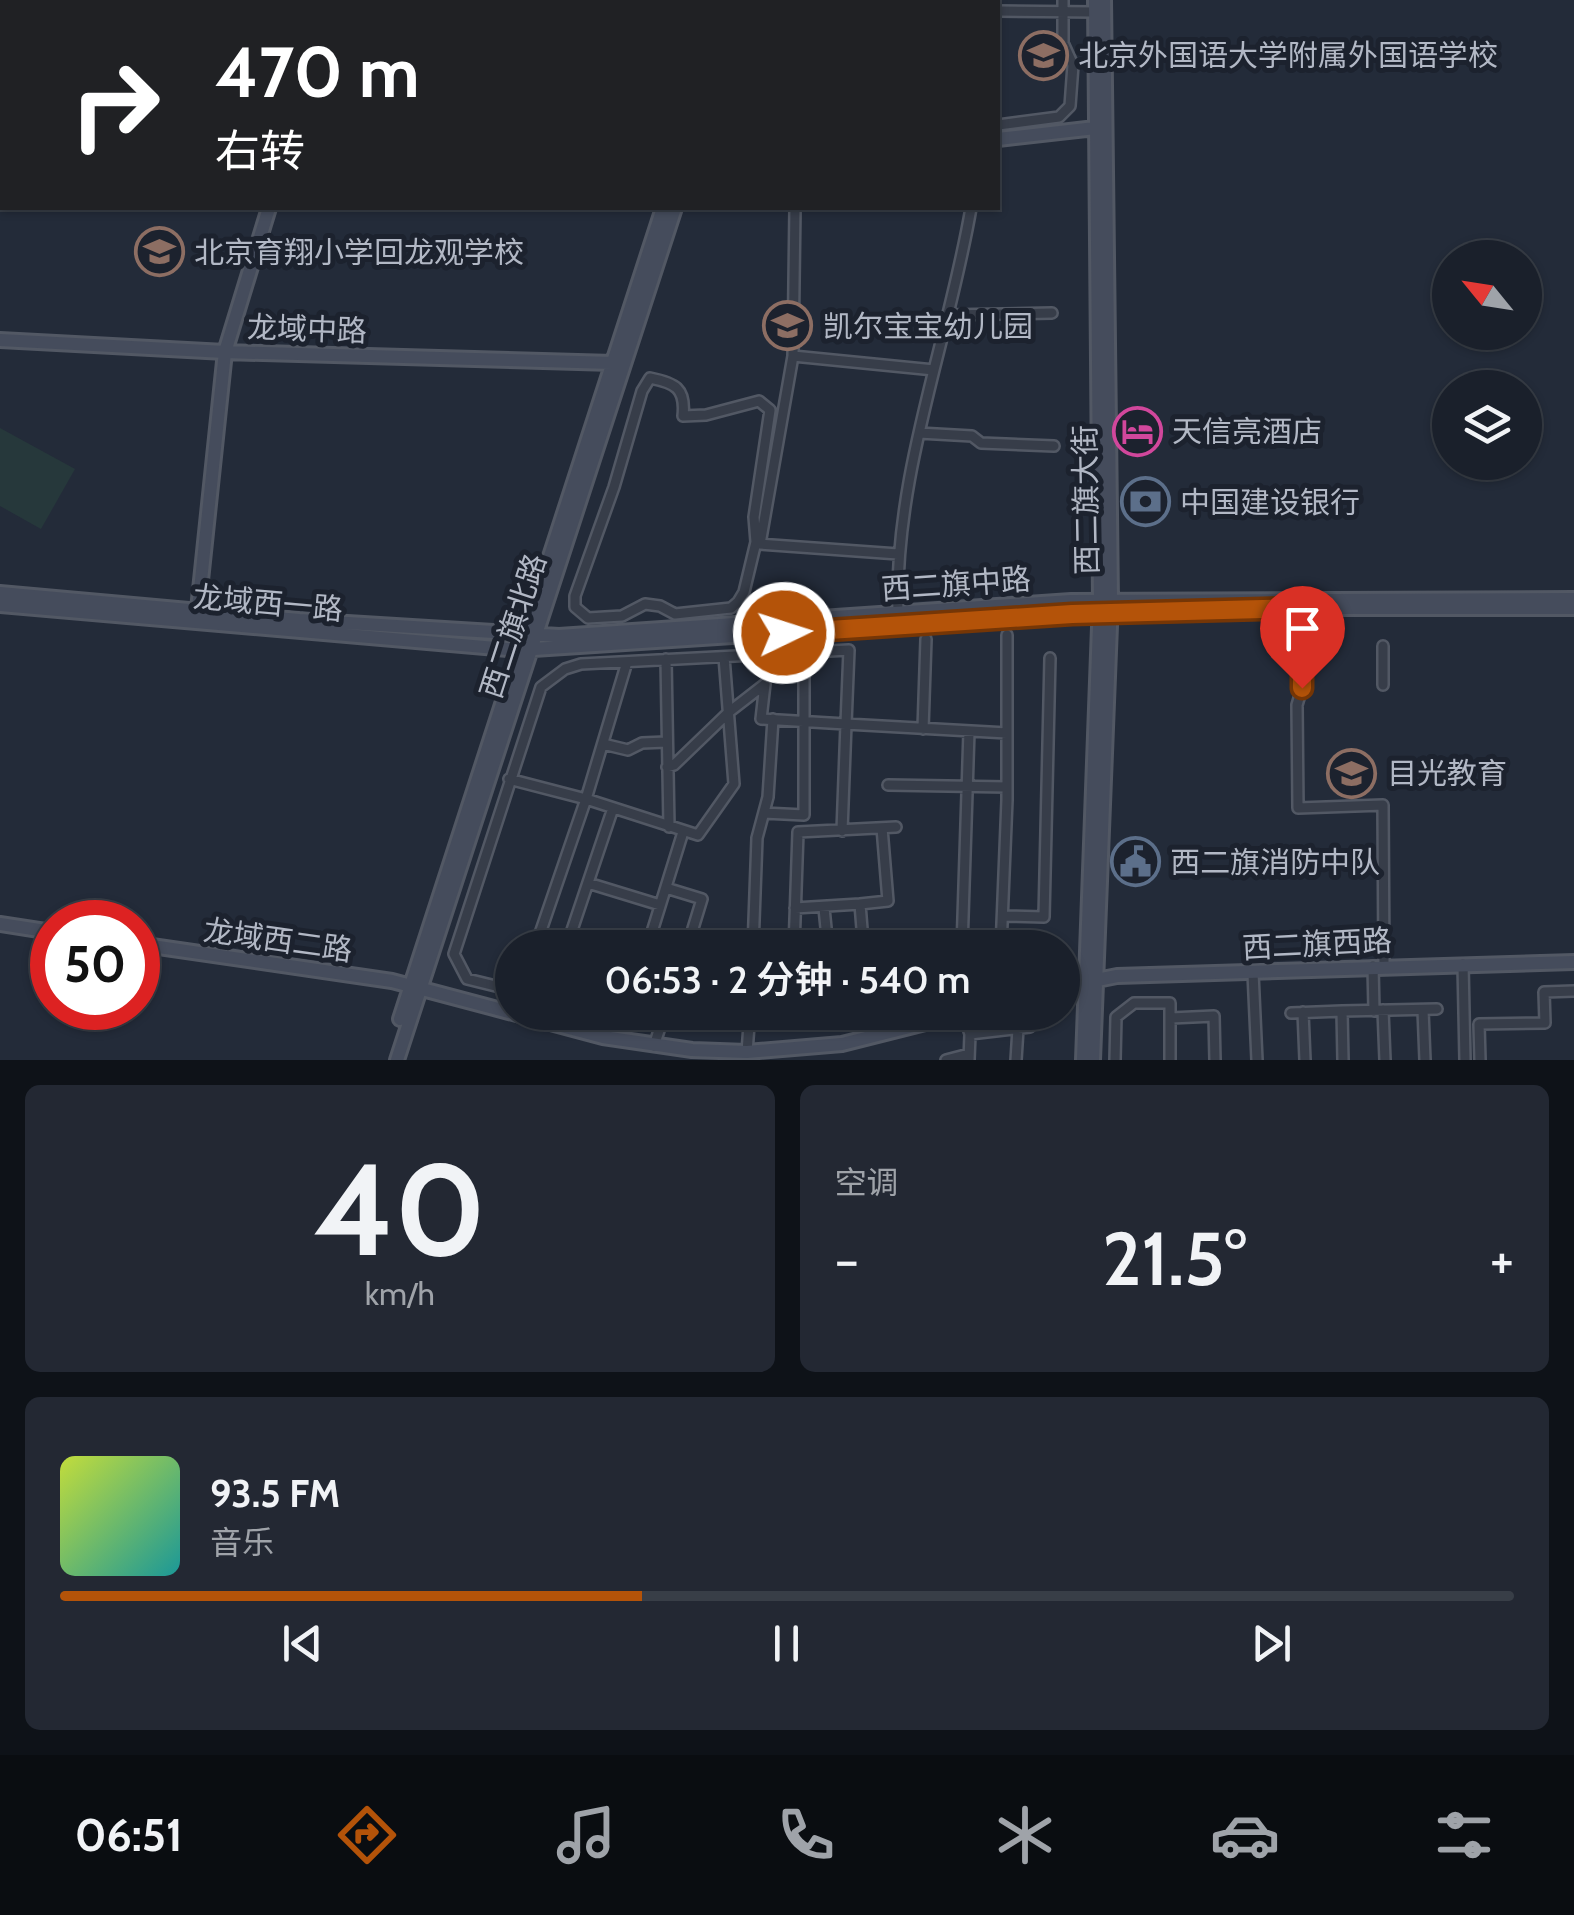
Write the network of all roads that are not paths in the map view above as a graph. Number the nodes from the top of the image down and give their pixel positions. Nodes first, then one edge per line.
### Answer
1 (1064, 0) edge
2 (1098, 4) edge
3 (1000, 11) edge
4 (1064, 12) junction
5 (1000, 125) edge
6 (1102, 128) junction
7 (1000, 139) edge
8 (268, 210) edge
9 (662, 210) edge
10 (674, 210) edge
11 (795, 210) edge
12 (970, 210) edge
13 (1052, 313) dead end
14 (948, 315) junction
15 (0, 340) edge
16 (225, 352) junction
17 (793, 356) junction
18 (612, 363) junction
19 (934, 370) junction
20 (919, 433) junction
21 (1054, 446) dead end
22 (898, 554) junction
23 (0, 593) edge
24 (1574, 598) edge
25 (1302, 603) junction
26 (0, 605) edge
27 (638, 606) junction
28 (1105, 606) junction
29 (1574, 608) edge
30 (198, 609) junction
31 (898, 613) junction
32 (638, 631) junction
33 (530, 634) junction
34 (1007, 635) dead end
35 (926, 638) dead end
36 (1383, 646) dead end
37 (525, 650) junction
38 (804, 652) junction
39 (724, 657) junction
40 (1050, 658) dead end
41 (666, 659) junction
42 (627, 662) junction
43 (1383, 685) dead end
44 (729, 712) junction
45 (774, 720) junction
46 (803, 722) junction
47 (846, 724) junction
48 (923, 729) junction
49 (970, 732) junction
50 (1007, 733) junction
51 (666, 742) junction
52 (603, 744) junction
53 (667, 767) junction
54 (509, 779) junction
55 (888, 785) dead end
56 (967, 786) junction
57 (1007, 787) junction
58 (586, 798) junction
59 (614, 808) junction
60 (764, 813) junction
61 (670, 827) junction
62 (896, 827) dead end
63 (882, 828) junction
64 (842, 831) junction
65 (684, 832) junction
66 (588, 883) junction
67 (666, 888) junction
68 (860, 904) junction
69 (660, 906) junction
70 (795, 908) junction
71 (824, 908) junction
72 (1003, 916) junction
73 (0, 924) edge
74 (30, 929) edge
75 (541, 930) edge
76 (572, 930) edge
77 (652, 930) edge
78 (693, 930) edge
79 (753, 930) edge
80 (794, 930) edge
81 (826, 930) edge
82 (862, 930) edge
83 (963, 930) edge
84 (1002, 930) edge
85 (160, 947) edge
86 (1574, 962) edge
87 (1463, 964) junction
88 (1378, 966) junction
89 (1252, 973) junction
90 (1091, 980) junction
91 (1080, 983) edge
92 (495, 986) edge
93 (415, 987) junction
94 (1574, 992) edge
95 (495, 1006) edge
96 (1423, 1010) junction
97 (1437, 1010) dead end
98 (1342, 1011) junction
99 (1379, 1011) junction
100 (1303, 1012) junction
101 (1291, 1013) dead end
102 (1170, 1018) junction
103 (590, 1030) edge
104 (659, 1030) edge
105 (749, 1030) edge
106 (898, 1030) edge
107 (969, 1030) edge
108 (1002, 1030) edge
109 (1018, 1030) edge
110 (970, 1034) junction
111 (654, 1046) junction
112 (747, 1052) junction
113 (969, 1057) edge
114 (388, 1060) edge
115 (397, 1060) edge
116 (946, 1060) edge
117 (1016, 1060) edge
118 (1084, 1060) edge
119 (1093, 1060) edge
120 (1115, 1060) edge
121 (1170, 1060) edge
122 (1215, 1060) edge
123 (1257, 1060) edge
124 (1305, 1060) edge
125 (1343, 1060) edge
126 (1385, 1060) edge
127 (1425, 1060) edge
128 (1465, 1060) edge
129 (1480, 1060) edge

1 - 4 street
2 - 4 street
2 - 6 main road, 西二旗大街
3 - 4 street
4 - 5 street
6 - 7 main road
6 - 28 main road, 西二旗大街
8 - 16 main road
9 - 18 main road, 西二旗北路
10 - 33 main road, 西二旗北路
11 - 17 street
12 - 14 street
13 - 14 street
14 - 19 street
15 - 16 main road, 龙域中路
16 - 18 main road, 龙域中路
16 - 30 main road
17 - 19 street
17 - 22 street
18 - 33 main road, 西二旗北路
19 - 20 street
20 - 21 street
20 - 22 street
22 - 31 street
23 - 30 main road, 龙域西一路
24 - 25 main road, 西二旗中路
25 - 28 main road, 西二旗中路
25 - 29 main road, 西二旗中路
25 - 88 street
26 - 37 main road, 龙域西一路
27 - 27 street
27 - 32 street
28 - 31 main road, 西二旗中路
28 - 37 main road, 西二旗中路
28 - 90 main road, 西二旗大街
30 - 33 main road, 龙域西一路
31 - 32 main road, 西二旗中路
32 - 33 main road, 西二旗中路
33 - 37 main road, 西二旗北路
34 - 50 street
35 - 48 street
36 - 43 street
37 - 93 main road, 西二旗北路
38 - 39 street
38 - 46 street
38 - 47 street
39 - 41 street
39 - 44 street
40 - 72 street
41 - 42 street
41 - 51 street
42 - 52 street
42 - 54 street
44 - 45 street
44 - 53 street
44 - 65 street
45 - 46 street
45 - 60 street
46 - 47 street
46 - 60 street
47 - 48 street
47 - 64 street
48 - 49 street
49 - 50 street
49 - 56 street
50 - 57 street
51 - 52 street
51 - 53 street
52 - 58 street
53 - 61 street
54 - 58 street
54 - 92 street
55 - 56 street
56 - 57 street
56 - 83 street
57 - 72 street
58 - 59 street
58 - 75 street
59 - 61 street
59 - 66 street
60 - 79 street
61 - 65 street
62 - 63 street
63 - 64 street
63 - 68 street
64 - 70 street
65 - 67 street
66 - 69 street
66 - 76 street
67 - 69 street
67 - 78 street
68 - 71 street
68 - 82 street
69 - 77 street
70 - 71 street
70 - 80 street
71 - 81 street
72 - 84 street
73 - 74 main road
85 - 93 main road, 龙域西二路
86 - 87 main road, 西二旗西路
87 - 88 main road, 西二旗西路
87 - 128 street
88 - 89 main road, 西二旗西路
88 - 99 street
89 - 90 main road, 西二旗西路
89 - 123 street
90 - 91 main road, 西二旗西路
90 - 118 main road, 西二旗大街
90 - 119 main road, 西二旗大街
93 - 95 main road
93 - 114 main road, 西二旗北路
93 - 115 main road, 西二旗北路
94 - 129 street
96 - 97 street
96 - 99 street
96 - 127 street
98 - 99 street
98 - 100 street
98 - 125 street
99 - 126 street
100 - 101 street
100 - 124 street
102 - 120 street
102 - 121 street
102 - 122 street
103 - 111 main road
104 - 111 street
105 - 112 street
106 - 112 main road
107 - 110 street
108 - 110 street
109 - 117 street
110 - 113 street
111 - 112 main road
113 - 116 street

